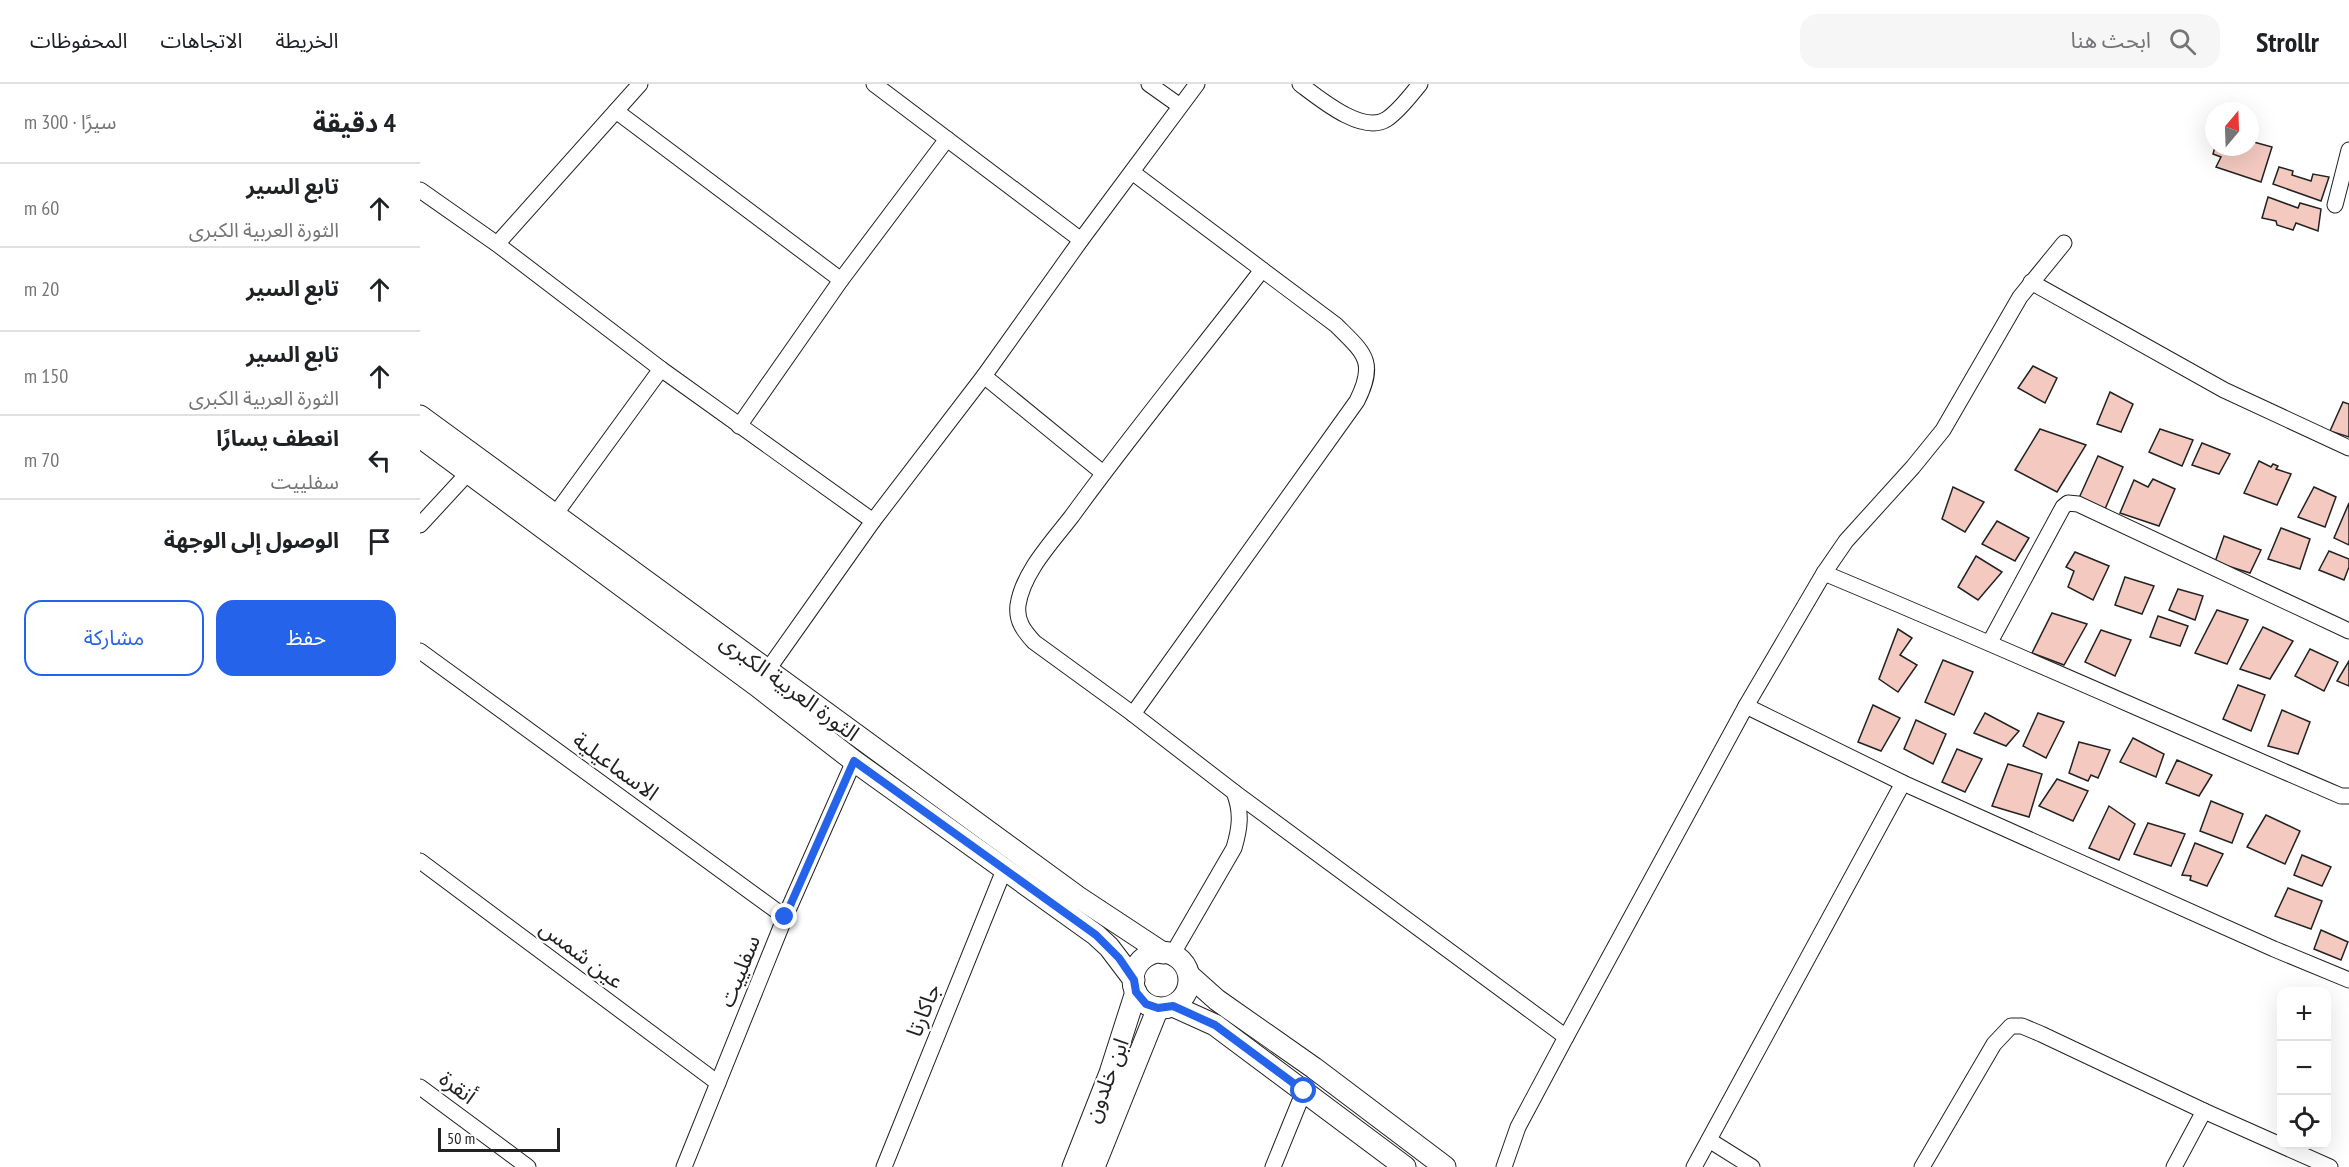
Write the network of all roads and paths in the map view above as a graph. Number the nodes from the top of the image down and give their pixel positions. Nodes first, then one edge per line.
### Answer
1 (640, 84) edge
2 (874, 84) edge
3 (1149, 84) edge
4 (1197, 84) edge
5 (1300, 84) edge
6 (1420, 84) edge
7 (1180, 106) junction
8 (616, 111) junction
9 (946, 139) junction
10 (2349, 150) edge
11 (1132, 172) junction
12 (420, 190) edge
13 (2336, 205) dead end
14 (1081, 240) junction
15 (2064, 243) dead end
16 (496, 244) junction
17 (1262, 270) junction
18 (841, 280) junction
19 (2031, 282) junction
20 (661, 369) junction
21 (984, 376) junction
22 (420, 416) edge
23 (739, 426) junction
24 (420, 437) edge
25 (2349, 448) edge
26 (468, 472) junction
27 (1103, 473) junction
28 (554, 516) junction
29 (873, 521) junction
30 (420, 525) edge
31 (1824, 573) junction
32 (2349, 631) edge
33 (1990, 642) junction
34 (420, 651) edge
35 (762, 677) junction
36 (1746, 706) junction
37 (1133, 714) junction
38 (854, 761) junction
39 (1903, 783) junction
40 (1234, 792) junction
41 (2349, 796) edge
42 (420, 861) edge
43 (1004, 870) junction
44 (1078, 897) junction
45 (1065, 915) junction
46 (785, 917) junction
47 (1168, 954) junction
48 (1189, 975) junction
49 (2349, 980) edge
50 (1135, 986) junction
51 (1166, 1007) junction
52 (1566, 1037) junction
53 (718, 1083) junction
54 (420, 1087) edge
55 (1304, 1091) junction
56 (2204, 1111) junction
57 (1708, 1140) junction
58 (528, 1167) edge
59 (684, 1167) edge
60 (884, 1167) edge
61 (1072, 1167) edge
62 (1094, 1167) edge
63 (1273, 1167) edge
64 (1405, 1167) edge
65 (1445, 1167) edge
66 (1504, 1167) edge
67 (1694, 1167) edge
68 (1752, 1167) edge
69 (1922, 1167) edge
70 (2174, 1167) edge
71 (2330, 1167) edge

1 - 8 street
2 - 9 street
3 - 7 street
4 - 7 street
5 - 6 street
7 - 11 street
8 - 16 street
8 - 18 street
9 - 14 street
9 - 18 street
10 - 13 street
11 - 14 street
11 - 17 street
12 - 16 street
14 - 21 street
15 - 19 street
16 - 20 street
17 - 27 street
17 - 37 street
18 - 23 street
19 - 25 street
19 - 31 street
20 - 23 street
20 - 28 street
21 - 27 street
21 - 29 street
22 - 28 street, الثورة العربية الكبرى
23 - 29 street
24 - 26 street, الثورة العربية الكبرى
26 - 30 street
26 - 35 street, الثورة العربية الكبرى
27 - 37 street
28 - 35 street, الثورة العربية الكبرى
29 - 35 street
31 - 33 street
31 - 36 street
32 - 33 street
33 - 41 street
34 - 46 street, الاسماعيلية
35 - 38 street, الثورة العربية الكبرى
35 - 44 street, الثورة العربية الكبرى
36 - 39 street
36 - 52 street
37 - 40 street
38 - 43 street, الثورة العربية الكبرى
38 - 46 street, سفلييت
39 - 49 street
39 - 57 street
40 - 47 street
40 - 52 street
42 - 53 street, عين شمس
43 - 45 street, الثورة العربية الكبرى
43 - 60 street, جاكارتا
44 - 45 street
44 - 47 street, الثورة العربية الكبرى
45 - 50 street, الثورة العربية الكبرى
46 - 53 street, سفلييت
47 - 48 street
47 - 50 street
48 - 51 street
48 - 65 street
50 - 51 street
50 - 61 street, ابن خلدون
51 - 55 street
51 - 62 street, ابن خلدون
52 - 66 street
53 - 59 street, سفلييت
54 - 58 street, أنقرة
55 - 63 street
55 - 64 street
56 - 69 street
56 - 70 street
56 - 71 street
57 - 67 street
57 - 68 street

